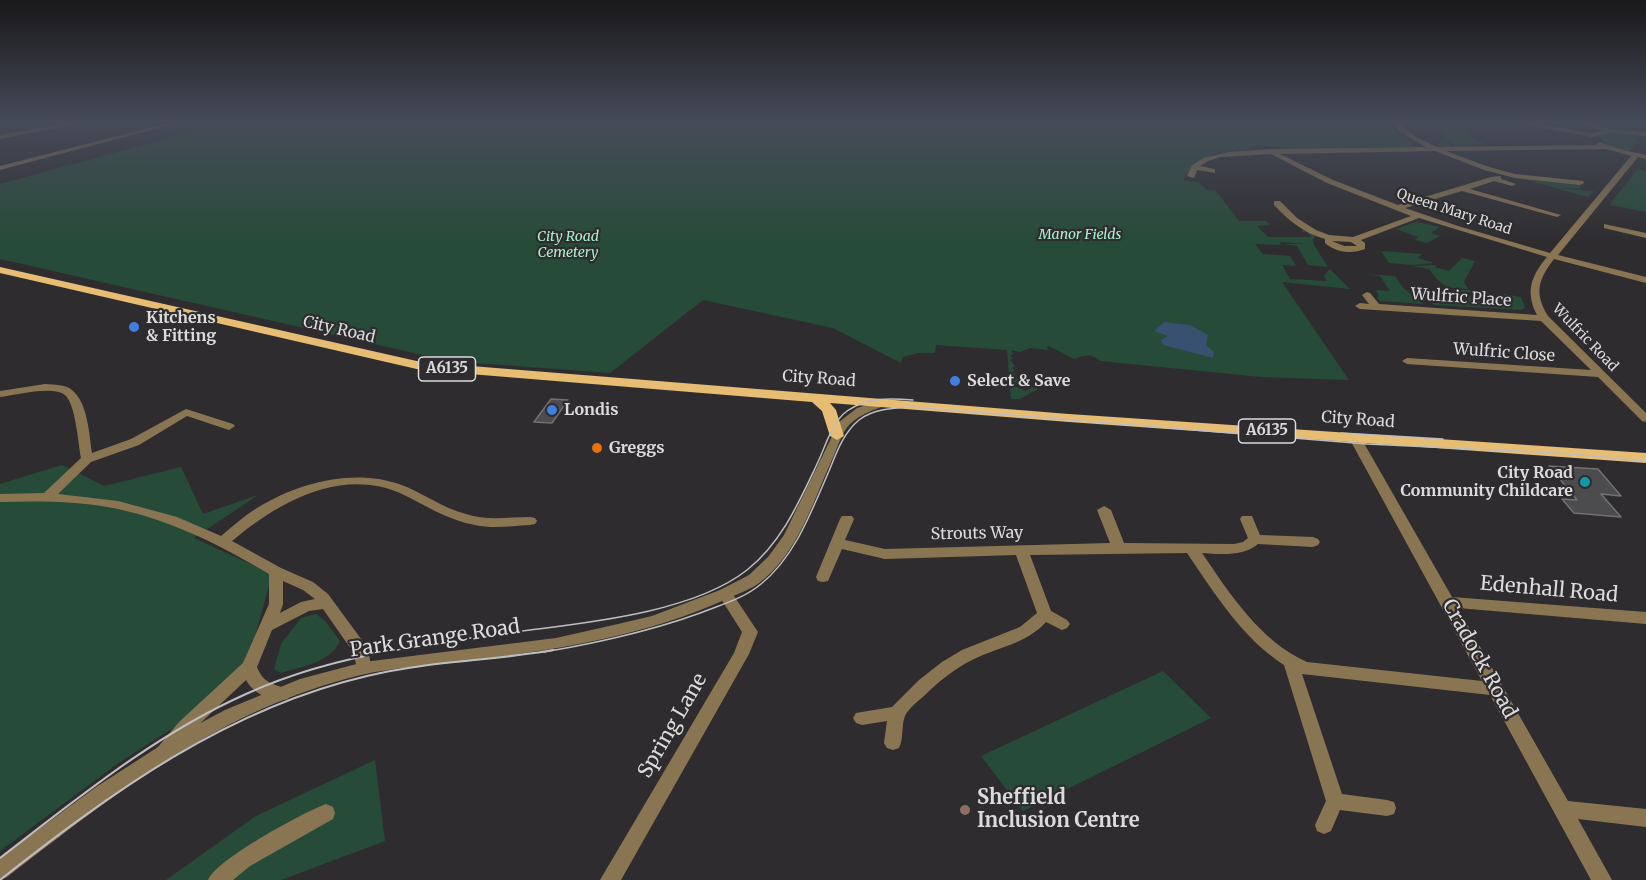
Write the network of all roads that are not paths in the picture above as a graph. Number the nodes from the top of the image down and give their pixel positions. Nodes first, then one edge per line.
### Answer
1 (23, 162) edge
2 (1201, 162) edge
3 (1293, 162) edge
4 (1471, 162) edge
5 (1636, 162) edge
6 (1195, 167) junction
7 (0, 168) edge
8 (1212, 171) dead end
9 (1191, 176) dead end
10 (1580, 183) dead end
11 (1512, 184) dead end
12 (1463, 189) junction
13 (1277, 203) dead end
14 (1397, 208) junction
15 (1557, 214) dead end
16 (1418, 216) junction
17 (1607, 226) dead end
18 (1646, 236) edge
19 (1552, 256) junction
20 (0, 270) edge
21 (1646, 280) edge
22 (1366, 295) dead end
23 (1360, 306) dead end
24 (1376, 307) junction
25 (1544, 318) junction
26 (1407, 361) dead end
27 (1600, 374) junction
28 (0, 394) edge
29 (814, 396) junction
30 (888, 402) junction
31 (1646, 419) edge
32 (229, 426) dead end
33 (837, 436) junction
34 (1355, 438) junction
35 (1646, 458) edge
36 (87, 459) junction
37 (47, 497) junction
38 (0, 498) edge
39 (1104, 510) dead end
40 (847, 519) dead end
41 (1247, 519) dead end
42 (530, 521) dead end
43 (1255, 538) junction
44 (222, 542) junction
45 (1314, 542) dead end
46 (837, 543) junction
47 (1119, 548) junction
48 (1191, 549) junction
49 (1022, 552) junction
50 (276, 572) junction
51 (823, 577) dead end
52 (725, 594) junction
53 (1448, 602) junction
54 (326, 603) junction
55 (1045, 614) junction
56 (1646, 618) edge
57 (1062, 624) dead end
58 (268, 626) junction
59 (1292, 663) junction
60 (249, 667) junction
61 (364, 668) junction
62 (1495, 689) junction
63 (282, 694) junction
64 (897, 713) junction
65 (862, 718) dead end
66 (893, 743) dead end
67 (162, 753) junction
68 (1335, 801) junction
69 (1387, 808) dead end
70 (1561, 809) junction
71 (326, 813) dead end
72 (1646, 818) edge
73 (1324, 825) dead end
74 (0, 870) edge
75 (218, 880) edge
76 (610, 880) edge
77 (1602, 880) edge

1 - 7 street
2 - 6 street
3 - 14 street, Queen Mary Road
4 - 10 street
5 - 19 street, Wulfric Road
6 - 8 street
6 - 9 street
11 - 12 street
12 - 14 street
12 - 15 street
13 - 16 street
14 - 16 street, Queen Mary Road
16 - 19 street, Queen Mary Road
17 - 18 street
19 - 21 street, Queen Mary Road
19 - 25 street, Wulfric Road
20 - 29 main road, City Road / A6135
22 - 24 street
23 - 24 street, Wulfric Place
24 - 25 street, Wulfric Place
25 - 27 street, Wulfric Road
26 - 27 street, Wulfric Close
27 - 31 street, Wulfric Road
28 - 36 street
29 - 30 main road, City Road / A6135
29 - 33 main road
30 - 33 street
30 - 34 main road, City Road / A6135
32 - 36 street
33 - 52 street, Park Grange Road
34 - 35 main road, City Road / A6135
34 - 53 street, Cradock Road
36 - 37 street
37 - 38 street
37 - 44 street
39 - 47 street
40 - 46 street
41 - 43 street
42 - 44 street
43 - 45 street, Strouts Way
43 - 48 street, Strouts Way
44 - 50 street
46 - 49 street, Strouts Way
46 - 51 street
47 - 48 street, Strouts Way
47 - 49 street, Strouts Way
48 - 59 street
49 - 55 street
50 - 54 street
50 - 58 street
52 - 61 street, Park Grange Road
52 - 76 street, Spring Lane
53 - 56 street, Edenhall Road
53 - 62 street, Cradock Road
54 - 58 street
54 - 61 street
55 - 57 street
55 - 64 street
58 - 60 street
59 - 62 street
59 - 68 street
60 - 63 street
60 - 67 street
61 - 63 street, Park Grange Road
62 - 70 street, Cradock Road
63 - 67 street, Park Grange Road
64 - 65 street
64 - 66 street
67 - 74 street, Park Grange Road
68 - 69 street
68 - 73 street
70 - 72 street
70 - 77 street, Cradock Road
71 - 75 street

